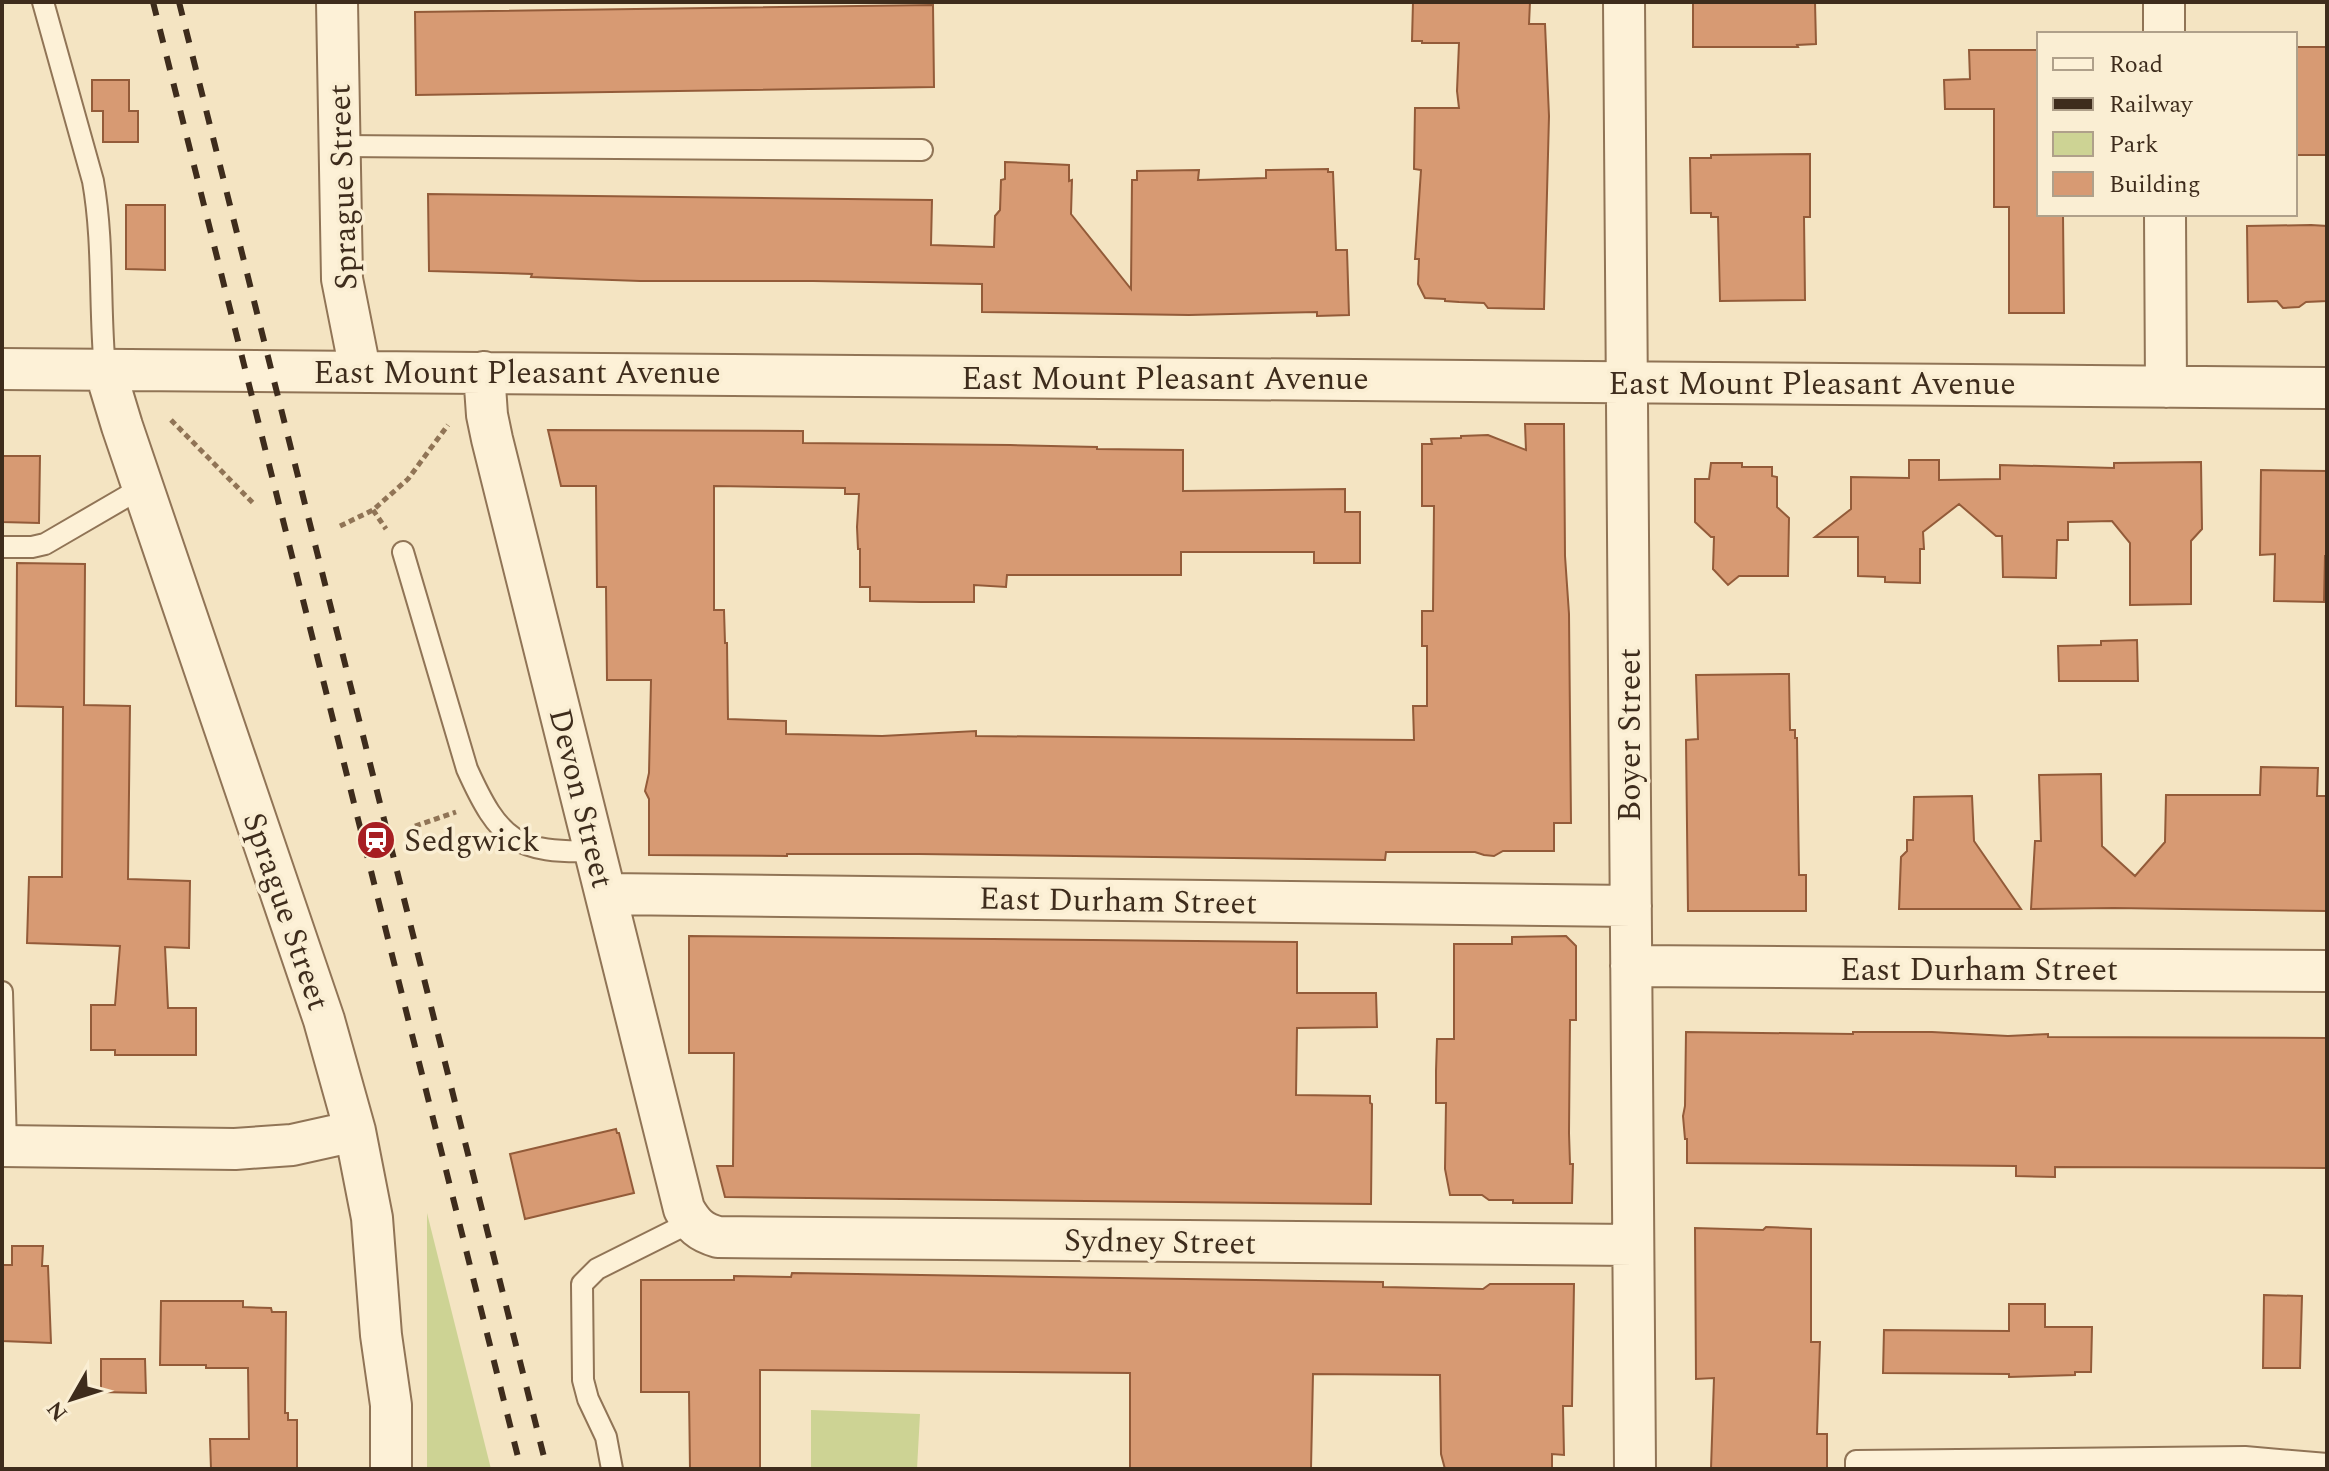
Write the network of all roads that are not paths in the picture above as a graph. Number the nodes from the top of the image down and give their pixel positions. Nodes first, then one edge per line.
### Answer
1 (43, 2) edge
2 (337, 2) edge
3 (1624, 2) edge
4 (2164, 2) edge
5 (2164, 32) edge
6 (339, 146) junction
7 (922, 150) dead end
8 (2165, 216) edge
9 (2, 369) edge
10 (105, 370) junction
11 (360, 370) junction
12 (484, 372) junction
13 (1627, 382) junction
14 (2166, 387) junction
15 (2327, 388) edge
16 (143, 487) junction
17 (2, 547) edge
18 (403, 552) dead end
19 (596, 851) junction
20 (606, 894) junction
21 (1631, 906) junction
22 (1631, 966) junction
23 (2327, 971) edge
24 (2, 992) edge
25 (355, 1131) junction
26 (4, 1146) edge
27 (691, 1222) junction
28 (1633, 1245) junction
29 (2327, 1464) edge
30 (391, 1469) edge
31 (612, 1469) edge
32 (1635, 1469) edge
33 (1856, 1469) edge

1 - 10 lane
2 - 6 street, Sprague Street
3 - 13 street, Boyer Street
4 - 5 street
6 - 7 lane
6 - 11 street, Sprague Street
8 - 14 street
9 - 10 street, East Mount Pleasant Avenue
10 - 11 street, East Mount Pleasant Avenue
10 - 16 street, Sprague Street
11 - 12 street, East Mount Pleasant Avenue
12 - 13 street, East Mount Pleasant Avenue
12 - 19 street, Devon Street
13 - 14 street, East Mount Pleasant Avenue
13 - 21 street, Boyer Street
14 - 15 street, East Mount Pleasant Avenue
16 - 17 lane
16 - 25 street, Sprague Street
18 - 19 lane
19 - 20 street, Devon Street
20 - 21 street, East Durham Street
20 - 27 street, Devon Street
21 - 22 street, Boyer Street
22 - 23 street, East Durham Street
22 - 28 street, Boyer Street
24 - 26 lane
25 - 26 street
25 - 30 street, Sprague Street
27 - 28 street, Sydney Street
27 - 31 lane
28 - 32 street, Boyer Street
29 - 33 lane

